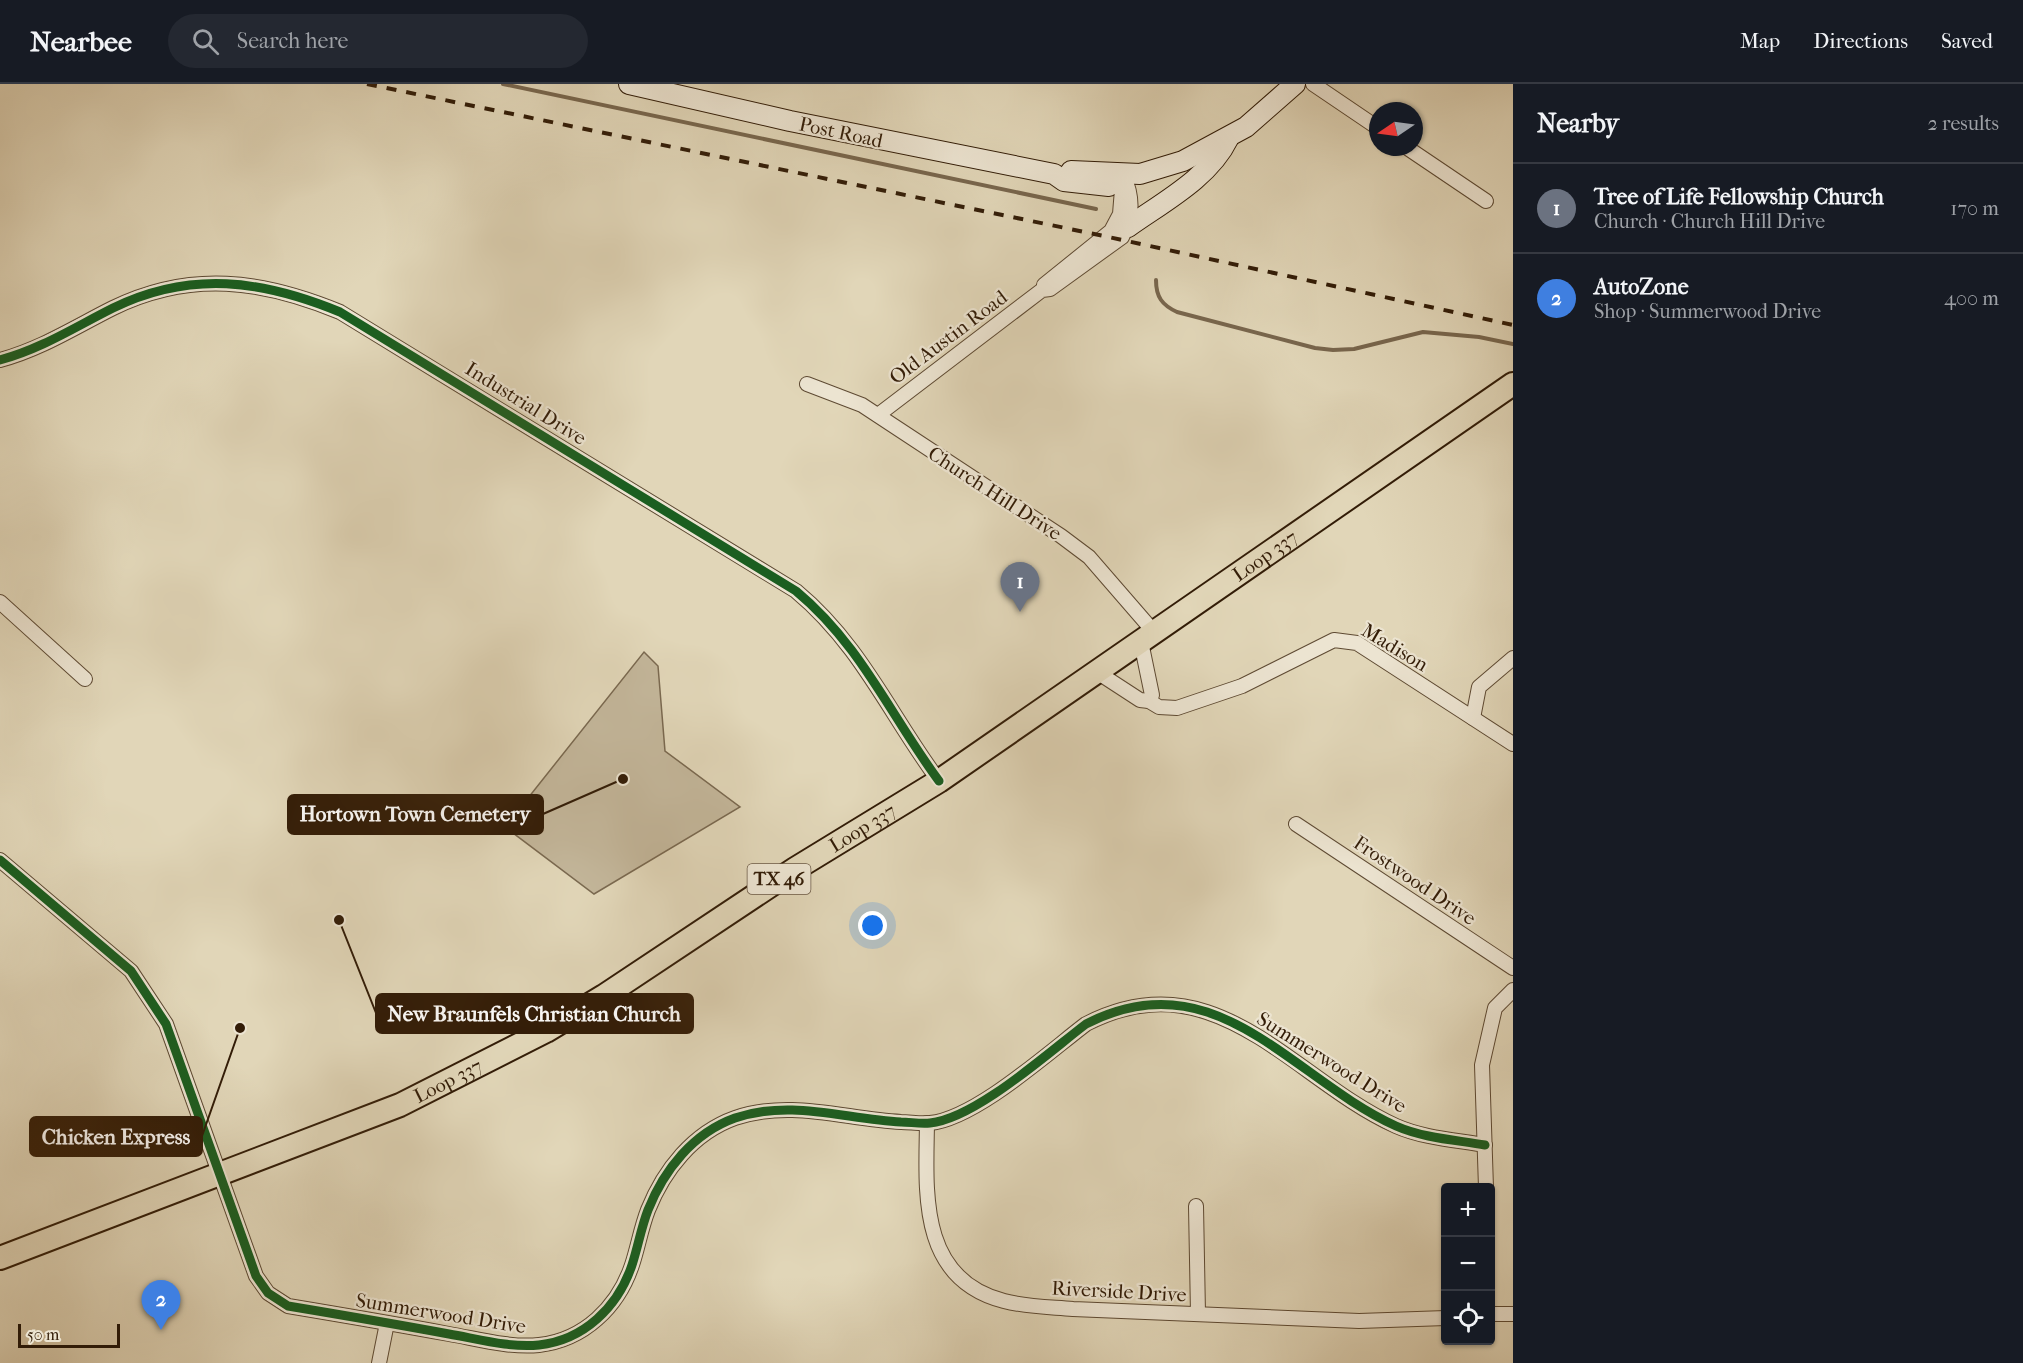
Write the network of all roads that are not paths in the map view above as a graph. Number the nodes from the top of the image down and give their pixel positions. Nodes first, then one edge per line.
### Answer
1 (632, 84) edge
2 (1295, 84) edge
3 (1313, 84) edge
4 (1369, 122) edge
5 (1228, 139) junction
6 (1419, 156) edge
7 (1123, 174) junction
8 (1486, 201) dead end
9 (1128, 226) junction
10 (1042, 290) junction
11 (0, 360) edge
12 (807, 384) dead end
13 (1507, 389) edge
14 (878, 415) junction
15 (0, 602) edge
16 (1148, 637) junction
17 (1513, 658) edge
18 (1097, 672) junction
19 (85, 679) dead end
20 (1149, 700) junction
21 (1473, 718) junction
22 (1513, 744) edge
23 (939, 781) junction
24 (1296, 824) dead end
25 (0, 860) edge
26 (1513, 968) edge
27 (1513, 990) edge
28 (927, 1123) junction
29 (1485, 1145) junction
30 (220, 1176) junction
31 (1486, 1183) edge
32 (1196, 1206) dead end
33 (0, 1258) edge
34 (1198, 1314) junction
35 (1495, 1314) edge
36 (1513, 1314) edge
37 (1441, 1318) edge
38 (387, 1323) junction
39 (379, 1363) edge

1 - 7 street, Post Road
2 - 5 street
3 - 4 street
5 - 7 street
5 - 9 street
6 - 8 street
7 - 9 street
7 - 10 street, Old Austin Road
9 - 10 street, Old Austin Road
10 - 14 street, Old Austin Road
11 - 23 street, Industrial Drive
12 - 14 street, Church Hill Drive
13 - 16 main road, Loop 337 / TX 46
14 - 16 street, Church Hill Drive
15 - 19 street
16 - 18 main road, Loop 337 / TX 46
16 - 20 street
17 - 21 street
18 - 20 street, Madison
18 - 23 main road, Loop 337 / TX 46
20 - 21 street, Madison
21 - 22 street, Madison
23 - 30 main road, Loop 337 / TX 46
24 - 26 street, Frostwood Drive
25 - 30 street, Summerwood Drive
27 - 29 street
28 - 29 street, Summerwood Drive
28 - 34 street, Riverside Drive
28 - 38 street, Summerwood Drive
29 - 31 street
30 - 33 main road, Loop 337 / TX 46
30 - 38 street, Summerwood Drive
32 - 34 street
34 - 37 street, Riverside Drive
35 - 36 street
38 - 39 street

